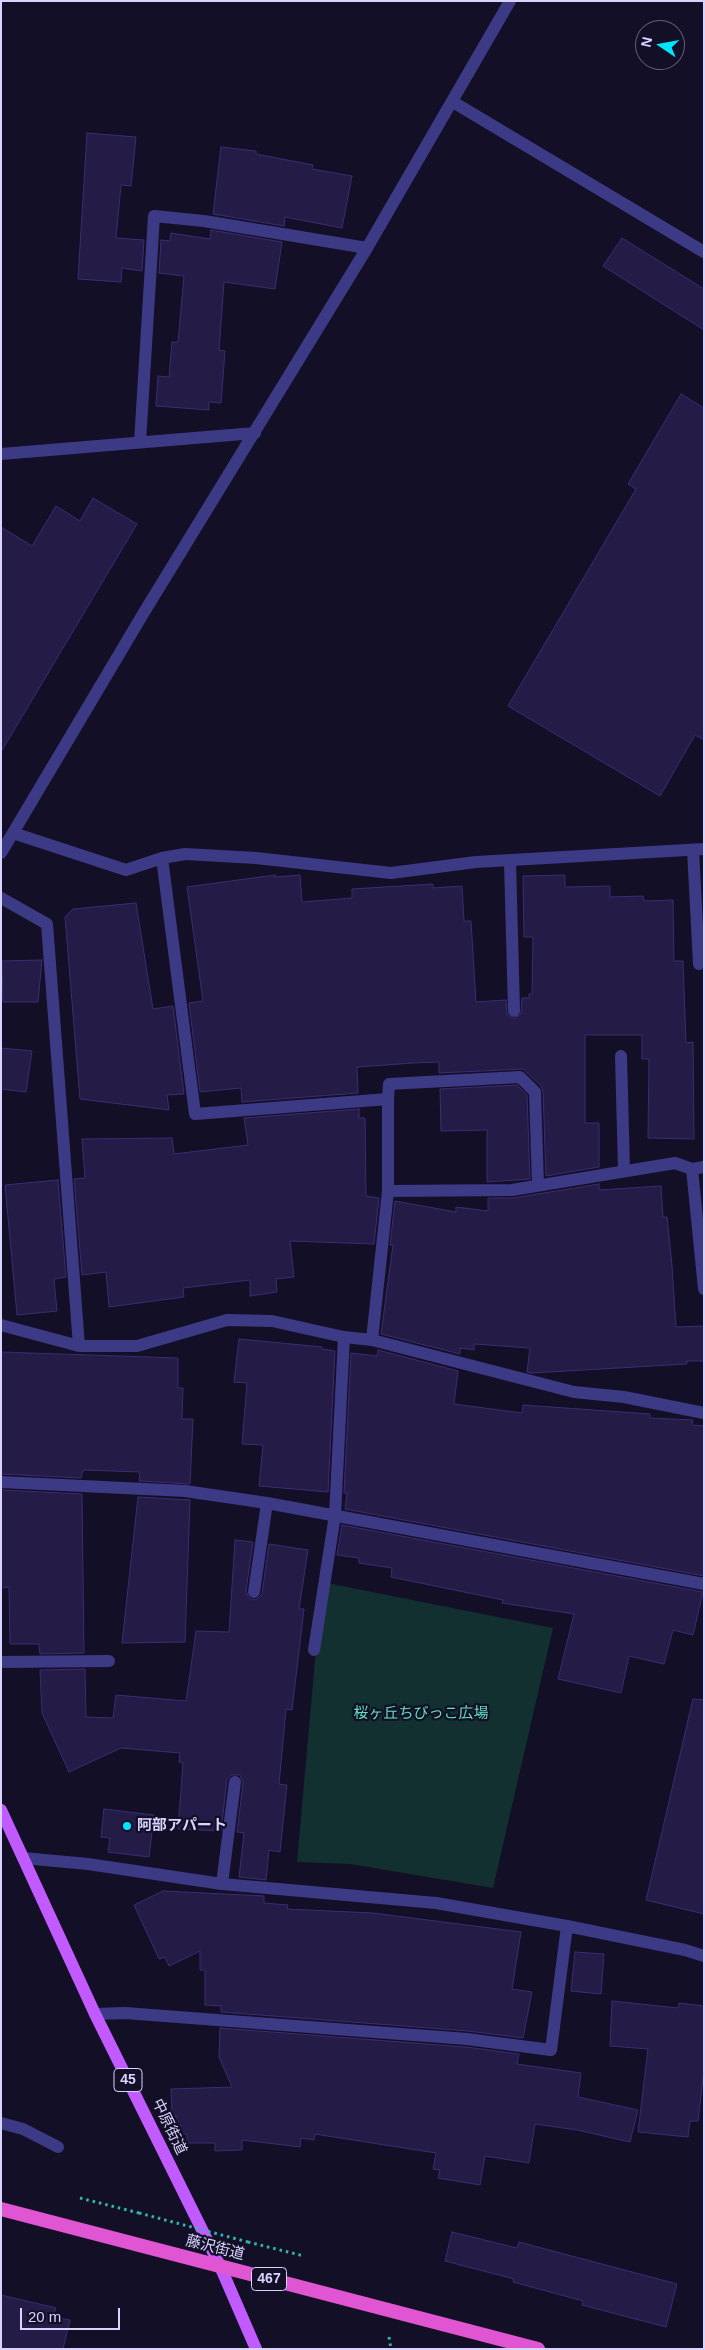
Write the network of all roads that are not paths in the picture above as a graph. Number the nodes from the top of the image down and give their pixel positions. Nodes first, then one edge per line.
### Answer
1 (510, 1) edge
2 (453, 102) junction
3 (367, 248) junction
4 (704, 252) edge
5 (255, 433) junction
6 (140, 442) junction
7 (1, 454) edge
8 (13, 833) junction
9 (699, 850) edge
10 (1, 853) edge
11 (162, 858) junction
12 (510, 861) junction
13 (1, 898) edge
14 (699, 964) dead end
15 (514, 1011) dead end
16 (621, 1056) dead end
17 (388, 1099) junction
18 (698, 1168) edge
19 (624, 1170) junction
20 (538, 1185) junction
21 (388, 1191) junction
22 (704, 1289) edge
23 (1, 1325) edge
24 (344, 1337) junction
25 (372, 1340) junction
26 (79, 1346) junction
27 (704, 1413) edge
28 (1, 1482) edge
29 (267, 1503) junction
30 (335, 1515) junction
31 (704, 1584) edge
32 (254, 1592) dead end
33 (314, 1650) dead end
34 (109, 1661) dead end
35 (1, 1662) edge
36 (235, 1782) dead end
37 (1, 1810) edge
38 (23, 1858) junction
39 (222, 1884) junction
40 (568, 1926) junction
41 (704, 1956) edge
42 (95, 2014) junction
43 (1, 2123) edge
44 (58, 2147) dead end
45 (1, 2210) edge
46 (220, 2266) junction
47 (256, 2349) edge
48 (538, 2349) edge

1 - 2 street
2 - 3 street
2 - 4 street
3 - 5 street
3 - 6 street
5 - 6 street
5 - 8 street
6 - 7 street
8 - 10 street
8 - 11 street
9 - 12 street
9 - 14 street
11 - 12 street
11 - 17 street
12 - 15 street
13 - 26 street
16 - 19 street
17 - 20 street
17 - 21 street
18 - 19 street
18 - 22 street
19 - 20 street
20 - 21 street
21 - 25 street
23 - 26 street
24 - 25 street
24 - 26 street
24 - 30 street
25 - 27 street
28 - 29 street
29 - 30 street
29 - 32 street
30 - 31 street
30 - 33 street
34 - 35 street
36 - 39 street
37 - 38 main road, 中原街道 / 45
38 - 39 street
38 - 42 main road, 中原街道 / 45
39 - 40 street
40 - 41 street
40 - 42 street
42 - 46 main road, 中原街道 / 45
43 - 44 street
45 - 46 highway, 藤沢街道 / 467
46 - 47 main road, 中原街道 / 45
46 - 48 highway, 藤沢街道 / 467

